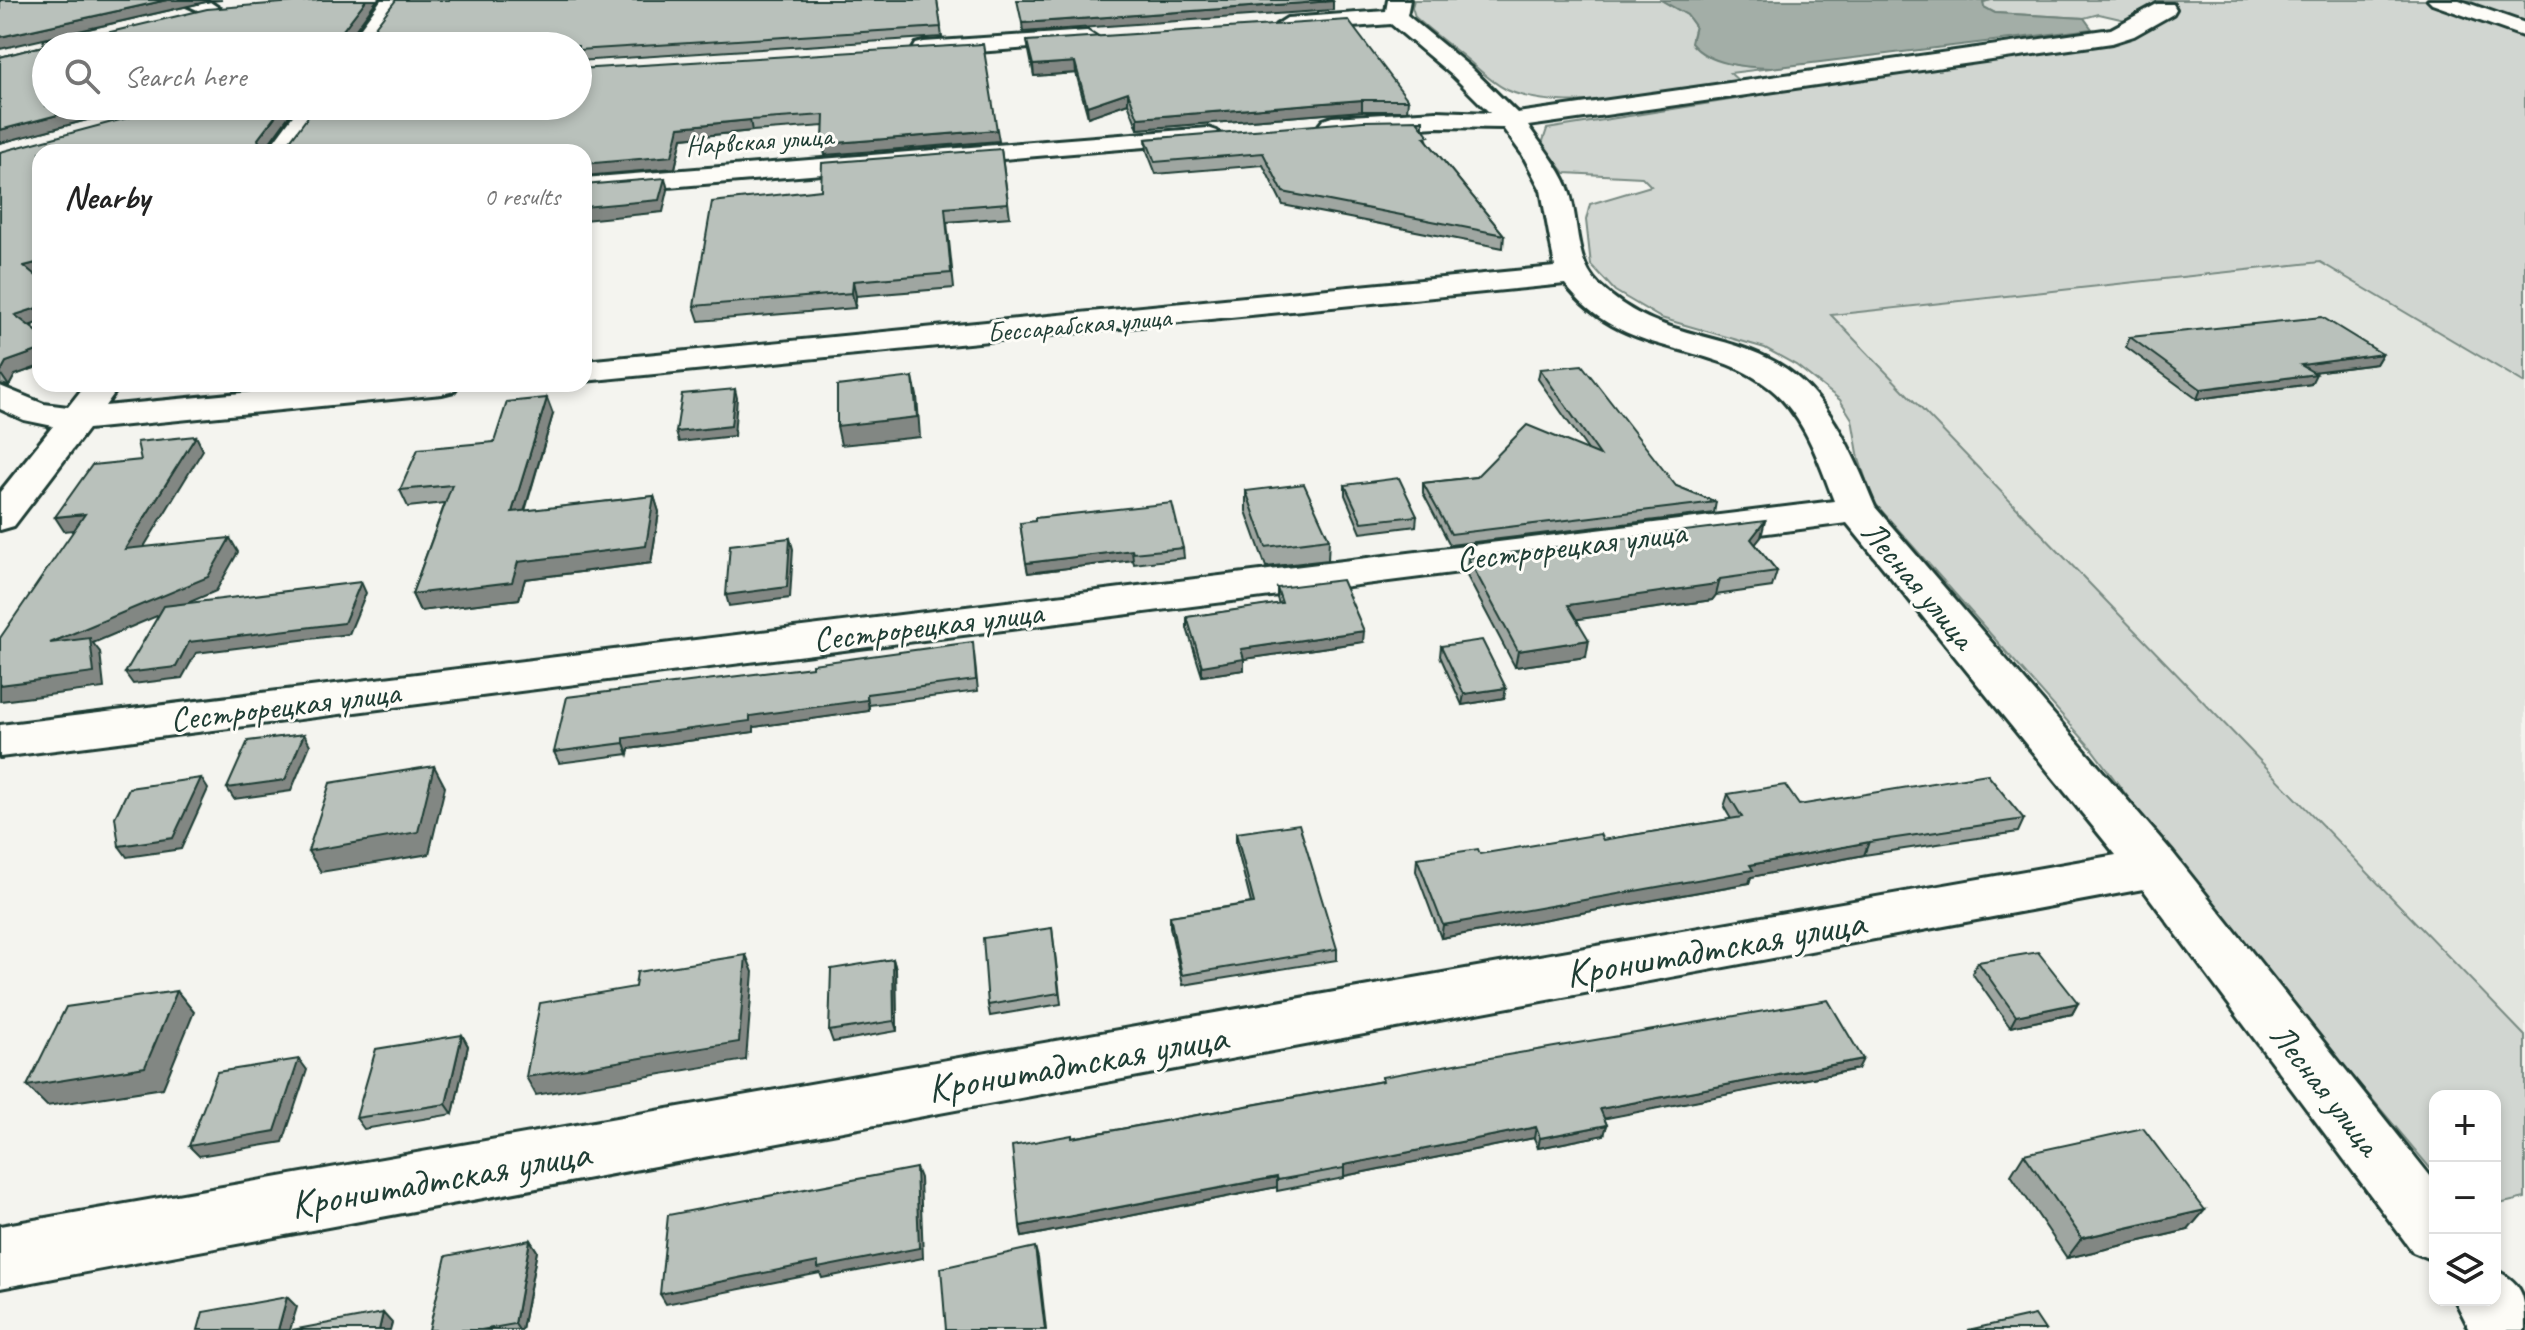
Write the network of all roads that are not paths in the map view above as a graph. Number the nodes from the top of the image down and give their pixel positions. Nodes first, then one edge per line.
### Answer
1 (392, 0) edge
2 (2142, 0) edge
3 (2439, 0) edge
4 (186, 9) edge
5 (219, 9) edge
6 (1398, 9) edge
7 (1271, 26) edge
8 (2525, 30) edge
9 (368, 32) edge
10 (1113, 36) edge
11 (909, 50) edge
12 (303, 120) edge
13 (1513, 121) junction
14 (1301, 127) edge
15 (1240, 133) edge
16 (285, 144) edge
17 (592, 185) edge
18 (1573, 274) junction
19 (592, 370) edge
20 (98, 392) edge
21 (359, 392) edge
22 (0, 396) edge
23 (77, 419) junction
24 (1857, 510) junction
25 (0, 518) edge
26 (0, 741) edge
27 (2155, 867) junction
28 (2429, 1223) edge
29 (0, 1257) edge
30 (2493, 1306) edge
31 (2512, 1330) edge

1 - 9 street
2 - 13 street
3 - 8 street
4 - 5 street
6 - 7 street
6 - 13 street
10 - 11 street
12 - 16 street
13 - 14 street
13 - 18 street
15 - 17 street, Нарвская улица
18 - 19 street, Бессарабская улица
18 - 24 street, Лесная улица
20 - 23 street
21 - 23 street
22 - 23 street
23 - 25 street
24 - 26 street, Сестрорецкая улица
24 - 27 street, Лесная улица
27 - 28 street, Лесная улица
27 - 29 street, Кронштадтская улица
30 - 31 street

